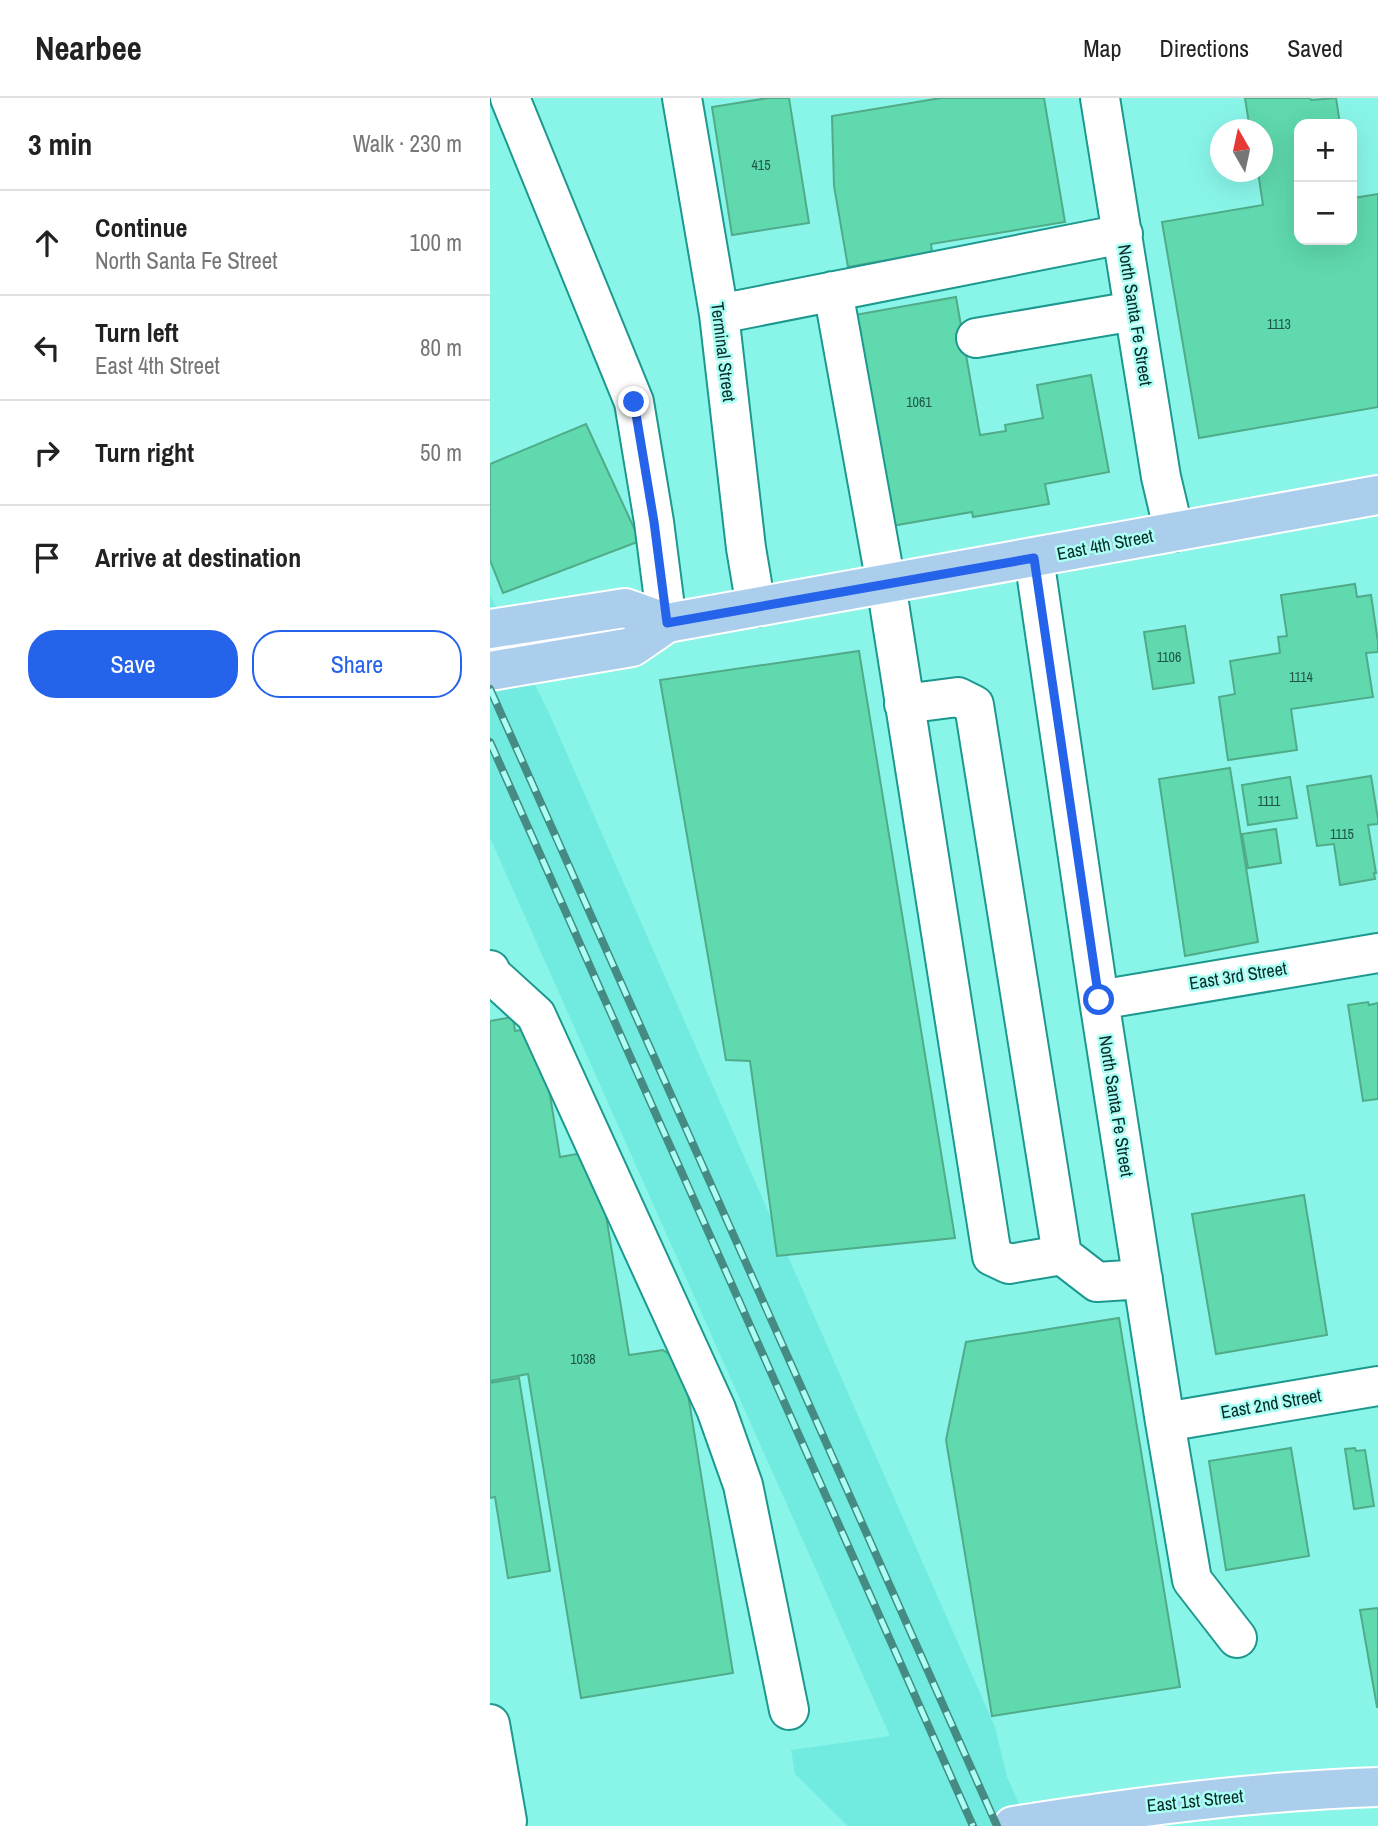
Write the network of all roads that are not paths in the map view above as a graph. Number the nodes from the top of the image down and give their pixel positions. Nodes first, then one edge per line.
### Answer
1 (510, 98) edge
2 (682, 98) edge
3 (1100, 98) edge
4 (1123, 234) junction
5 (833, 291) junction
6 (1134, 311) junction
7 (719, 314) junction
8 (975, 338) dead end
9 (1378, 495) edge
10 (1174, 532) junction
11 (1034, 558) junction
12 (886, 584) junction
13 (756, 607) junction
14 (667, 623) junction
15 (490, 629) edge
16 (490, 671) edge
17 (904, 704) junction
18 (1378, 953) edge
19 (490, 970) edge
20 (1099, 1000) junction
21 (1062, 1255) junction
22 (1143, 1279) junction
23 (1378, 1386) edge
24 (1165, 1422) junction
25 (1237, 1638) dead end
26 (789, 1710) dead end
27 (490, 1724) edge
28 (1378, 1787) edge
29 (507, 1821) dead end
30 (1013, 1826) edge

1 - 14 street
2 - 7 street, Terminal Street
3 - 4 street, North Santa Fe Street
4 - 5 street
4 - 6 street, North Santa Fe Street
5 - 7 street
5 - 12 street
6 - 8 street
6 - 10 street, North Santa Fe Street
7 - 13 street, Terminal Street
9 - 10 main road, East 4th Street
10 - 11 main road, East 4th Street
11 - 12 main road, East 4th Street
11 - 20 street, North Santa Fe Street
12 - 13 main road, East 4th Street
12 - 17 street
13 - 14 main road, East 4th Street
14 - 15 main road, East 4th Street
14 - 16 main road, East 4th Street
17 - 21 street
17 - 21 street
18 - 20 street, East 3rd Street
19 - 26 street
20 - 22 street, North Santa Fe Street
21 - 22 street
22 - 24 street, North Santa Fe Street
23 - 24 street, East 2nd Street
24 - 25 street, North Santa Fe Street
27 - 29 street
28 - 30 main road, East 1st Street

